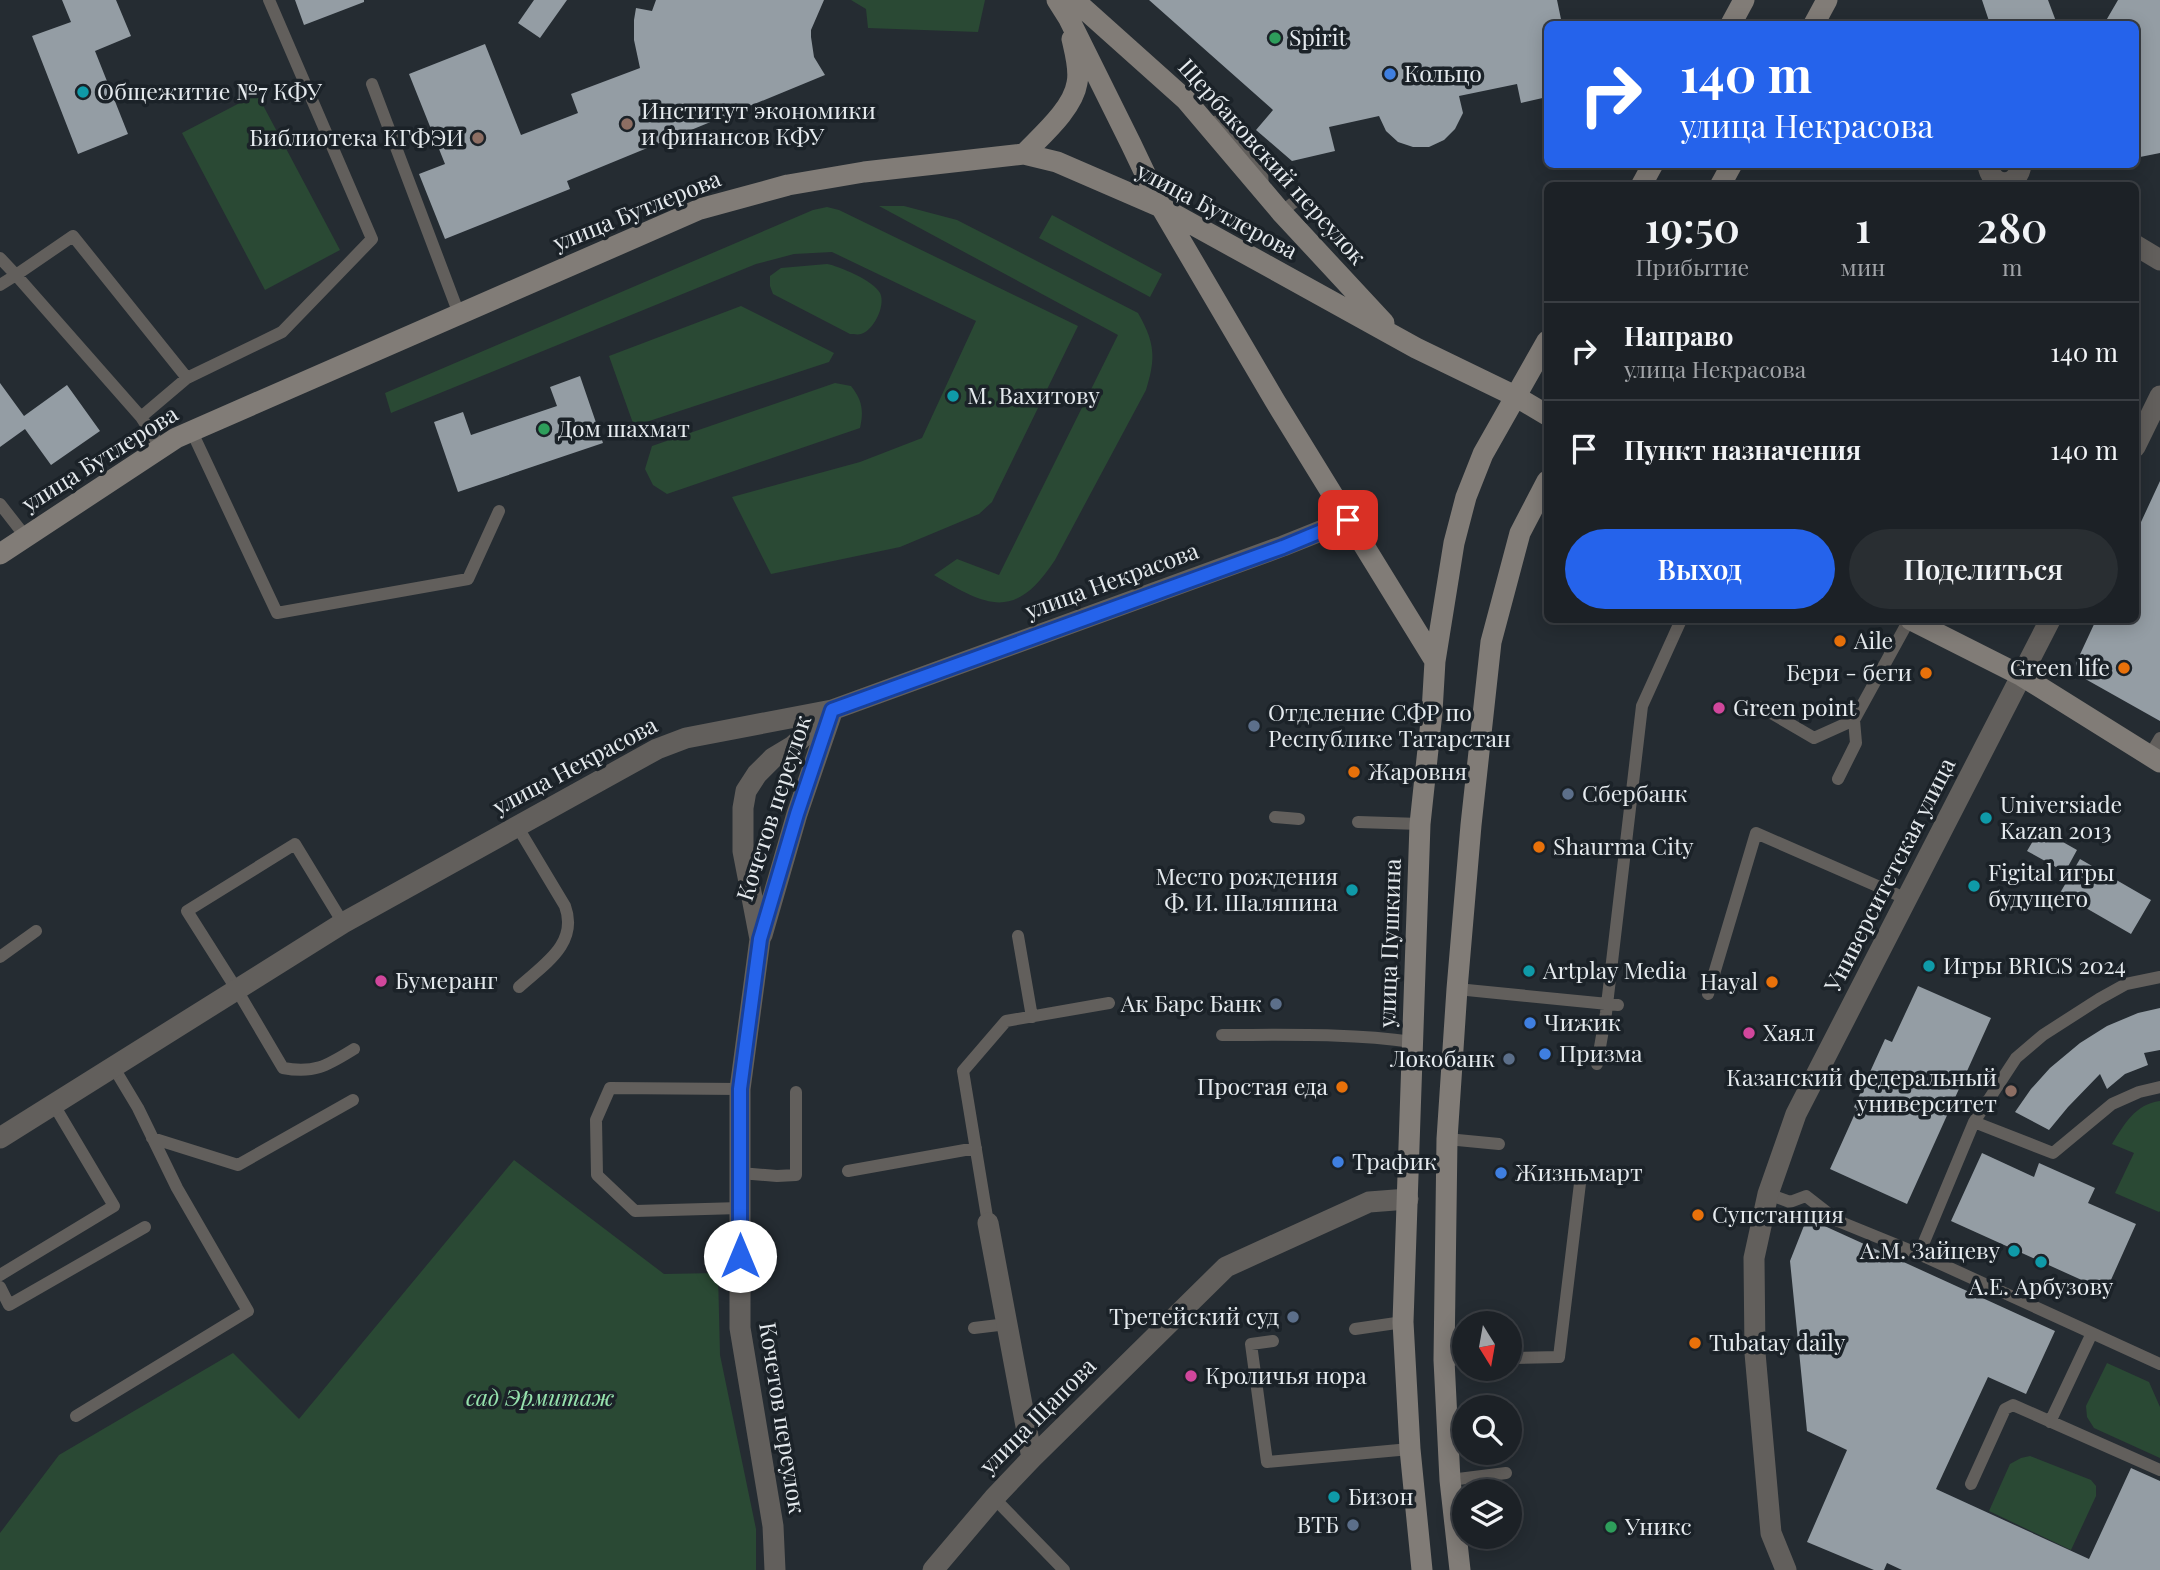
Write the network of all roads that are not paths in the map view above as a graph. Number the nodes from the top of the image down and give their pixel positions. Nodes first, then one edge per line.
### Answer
1 (269, 0) edge
2 (1057, 0) edge
3 (1744, 0) edge
4 (1827, 0) edge
5 (1070, 10) edge
6 (1733, 21) edge
7 (1816, 21) edge
8 (372, 84) dead end
9 (1024, 154) junction
10 (1989, 168) edge
11 (1999, 182) edge
12 (1301, 197) dead end
13 (1161, 207) junction
14 (1280, 212) junction
15 (2139, 247) edge
16 (0, 258) edge
17 (2160, 260) edge
18 (16, 275) junction
19 (0, 285) edge
20 (459, 314) junction
21 (1397, 338) junction
22 (1544, 346) edge
23 (187, 378) junction
24 (1515, 396) junction
25 (2160, 396) edge
26 (1544, 413) edge
27 (141, 417) junction
28 (191, 432) junction
29 (2139, 439) edge
30 (161, 448) junction
31 (1544, 487) edge
32 (0, 504) edge
33 (499, 511) dead end
34 (1348, 520) junction
35 (25, 536) junction
36 (0, 554) edge
37 (1680, 623) edge
38 (1908, 623) edge
39 (1916, 623) edge
40 (2048, 623) edge
41 (1435, 661) junction
42 (2022, 676) junction
43 (1761, 707) dead end
44 (832, 710) junction
45 (1854, 720) junction
46 (2157, 752) edge
47 (1838, 779) dead end
48 (1275, 817) dead end
49 (1299, 818) dead end
50 (1358, 822) dead end
51 (1420, 824) junction
52 (517, 826) junction
53 (1907, 899) junction
54 (343, 923) junction
55 (36, 931) dead end
56 (1017, 936) dead end
57 (760, 939) junction
58 (0, 957) edge
59 (2160, 977) edge
60 (519, 987) dead end
61 (1457, 989) junction
62 (237, 990) junction
63 (1709, 994) dead end
64 (1109, 1003) dead end
65 (1612, 1005) junction
66 (1032, 1017) junction
67 (1222, 1035) dead end
68 (1413, 1042) junction
69 (354, 1049) dead end
70 (1597, 1064) dead end
71 (114, 1068) junction
72 (2160, 1087) edge
73 (740, 1089) junction
74 (796, 1092) dead end
75 (354, 1100) dead end
76 (54, 1105) junction
77 (1974, 1122) junction
78 (0, 1138) edge
79 (152, 1138) junction
80 (1447, 1139) junction
81 (1499, 1144) dead end
82 (976, 1148) junction
83 (848, 1171) dead end
84 (740, 1172) junction
85 (1581, 1175) dead end
86 (1768, 1194) junction
87 (1408, 1199) junction
88 (740, 1208) junction
89 (988, 1223) joint
90 (145, 1227) dead end
91 (1919, 1254) junction
92 (0, 1275) edge
93 (0, 1287) edge
94 (1452, 1311) edge
95 (1403, 1322) junction
96 (1007, 1324) junction
97 (975, 1328) dead end
98 (1355, 1329) dead end
99 (2092, 1333) junction
100 (1273, 1341) dead end
101 (1522, 1358) edge
102 (2160, 1364) edge
103 (1453, 1381) edge
104 (76, 1416) dead end
105 (2050, 1422) junction
106 (1410, 1449) junction
107 (1032, 1458) junction
108 (2160, 1470) edge
109 (1506, 1474) dead end
110 (1450, 1480) junction
111 (1971, 1484) dead end
112 (994, 1498) junction
113 (775, 1570) edge
114 (933, 1570) edge
115 (1064, 1570) edge
116 (1422, 1570) edge
117 (1460, 1570) edge
118 (1787, 1570) edge

1 - 23 lane
2 - 5 main road
3 - 6 main road
4 - 7 main road
5 - 9 main road
5 - 13 main road
5 - 14 main road, Щербаковский переулок
8 - 20 lane
9 - 13 main road, улица Бутлерова
9 - 20 main road, улица Бутлерова
10 - 11 street
12 - 14 lane
13 - 21 main road, улица Бутлерова
13 - 34 main road
14 - 21 main road, Щербаковский переулок
15 - 17 street
16 - 18 lane
18 - 19 lane
18 - 23 lane
18 - 27 lane
20 - 28 main road, улица Бутлерова
21 - 24 main road, улица Бутлерова
22 - 24 main road, улица Пушкина
23 - 27 lane
24 - 26 main road, улица Бутлерова
24 - 41 main road, улица Пушкина
25 - 29 street
27 - 30 lane
28 - 30 main road, улица Бутлерова
28 - 33 lane
30 - 35 main road, улица Бутлерова
31 - 61 main road
32 - 35 lane
34 - 41 main road
34 - 44 street, улица Некрасова
35 - 36 main road, улица Бутлерова
37 - 65 lane
38 - 45 lane
39 - 42 main road
40 - 42 street, Университетская улица
41 - 51 main road, улица Пушкина
42 - 46 main road
42 - 53 street, Университетская улица
43 - 45 lane
44 - 52 street, улица Некрасова
44 - 57 street, Кочетов переулок
44 - 57 street, Кочетов переулок
45 - 47 lane
48 - 49 lane
50 - 51 lane
51 - 68 main road, улица Пушкина
52 - 54 street, улица Некрасова
52 - 60 lane
53 - 63 lane
53 - 86 street, Университетская улица
54 - 62 street, улица Некрасова
54 - 62 lane
55 - 58 lane
56 - 66 lane
57 - 73 street, Кочетов переулок
59 - 77 lane
61 - 65 lane
61 - 80 main road
62 - 69 lane
62 - 71 street, улица Некрасова
64 - 66 lane
65 - 70 lane
66 - 82 lane
67 - 68 lane
68 - 87 main road, улица Пушкина
71 - 76 street, улица Некрасова
71 - 79 lane
72 - 77 lane
73 - 84 street, Кочетов переулок
73 - 88 lane
74 - 84 lane
75 - 79 lane
76 - 78 street, улица Некрасова
76 - 92 lane
77 - 91 lane
79 - 104 lane
80 - 81 lane
80 - 94 main road
82 - 83 lane
82 - 89 lane
84 - 88 street, Кочетов переулок
85 - 101 lane
86 - 91 lane
86 - 118 street, Университетская улица
87 - 95 main road, улица Пушкина
87 - 107 street, улица Щапова
88 - 113 street, Кочетов переулок
89 - 96 street
90 - 93 lane
91 - 99 lane
95 - 98 lane
95 - 106 main road, улица Пушкина
96 - 97 lane
96 - 107 street
99 - 102 lane
99 - 105 lane
100 - 106 lane
103 - 110 main road
105 - 108 lane
105 - 111 lane
106 - 116 main road, улица Пушкина
107 - 112 street, улица Щапова
109 - 110 lane
110 - 117 main road
112 - 114 street, улица Щапова
112 - 115 lane

